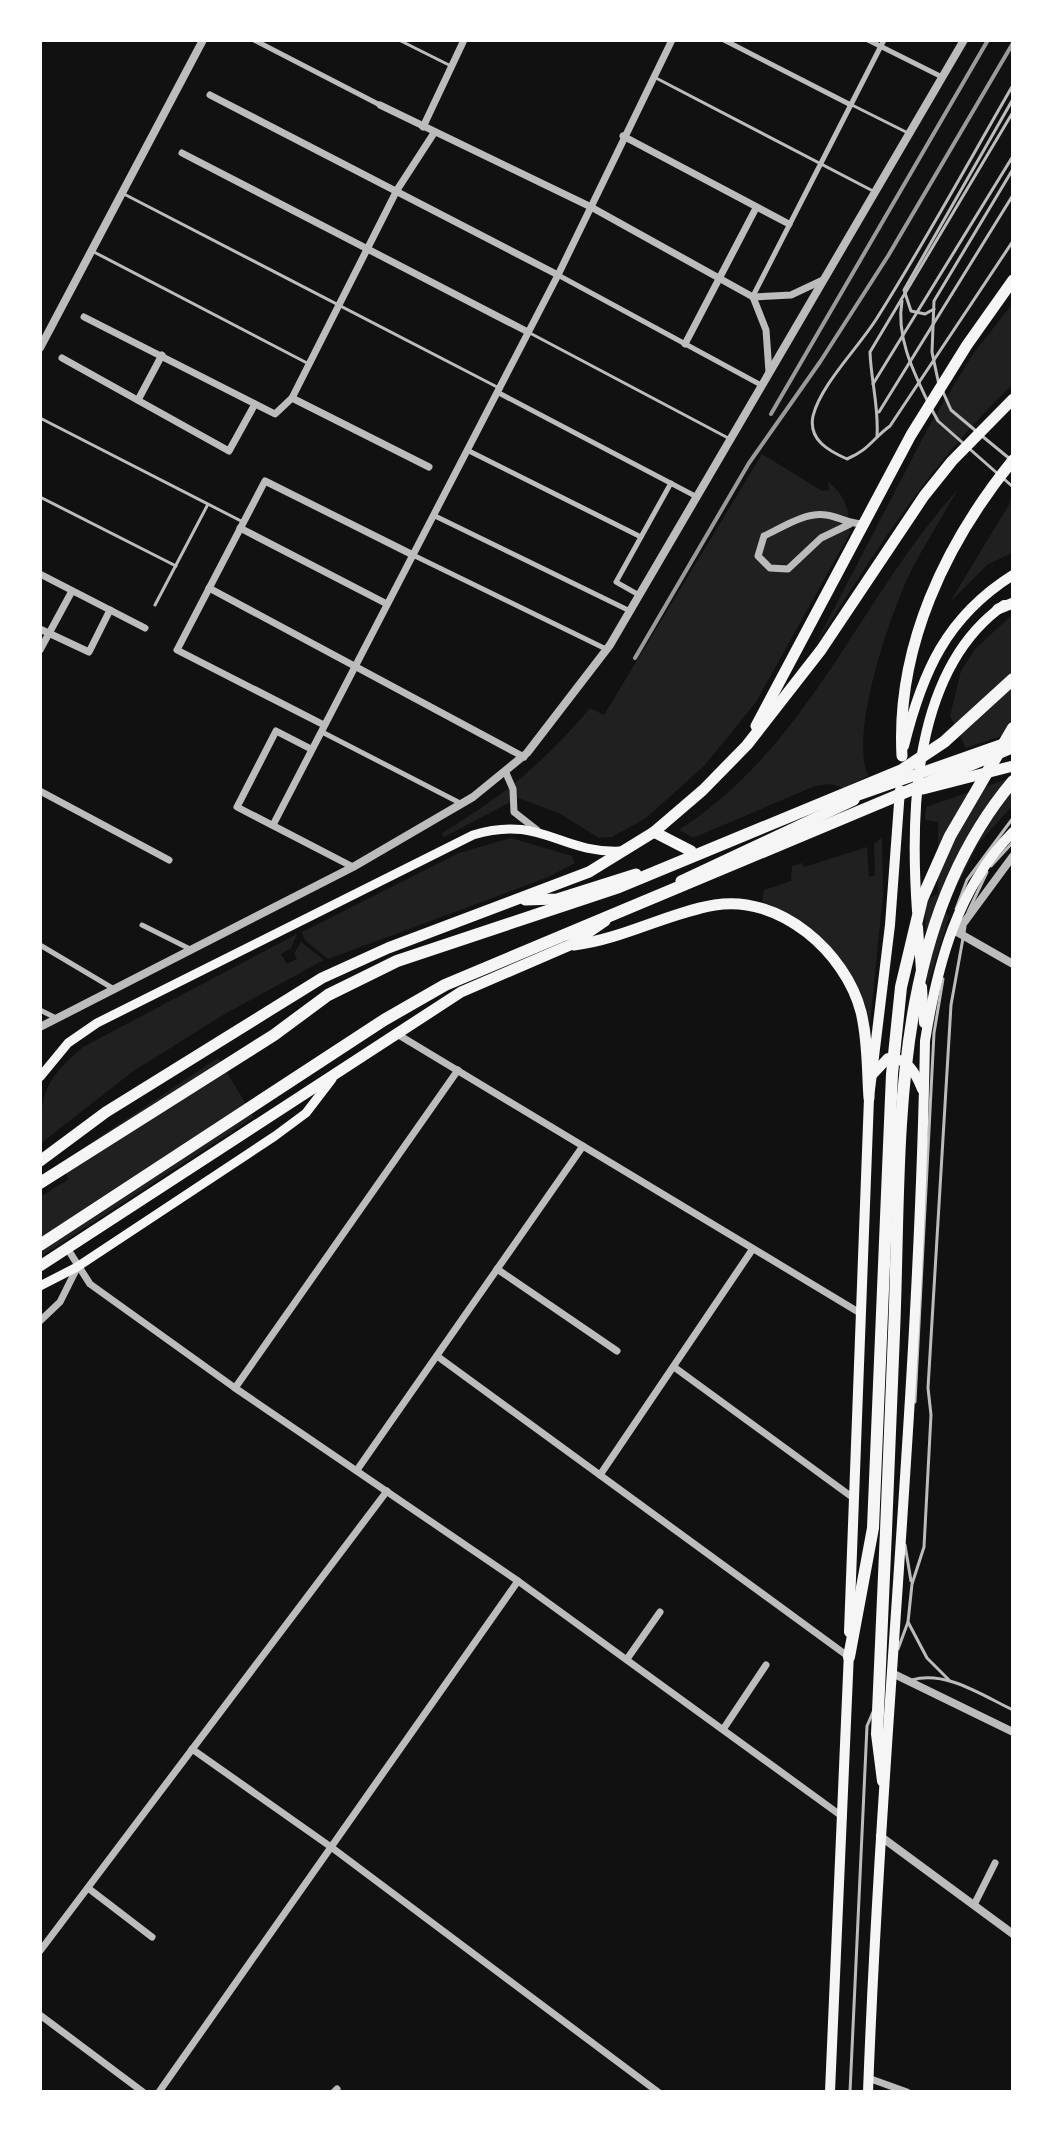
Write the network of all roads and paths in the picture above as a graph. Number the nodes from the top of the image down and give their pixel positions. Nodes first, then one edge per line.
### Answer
1 (203, 40) edge
2 (254, 40) edge
3 (399, 40) edge
4 (464, 40) edge
5 (672, 40) edge
6 (724, 40) edge
7 (868, 40) edge
8 (884, 40) edge
9 (964, 40) edge
10 (881, 47) junction
11 (452, 66) junction
12 (653, 77) junction
13 (943, 77) junction
14 (1013, 85) edge
15 (210, 95) dead end
16 (1013, 99) edge
17 (849, 104) junction
18 (380, 105) joint
19 (1013, 112) edge
20 (423, 127) junction
21 (434, 133) junction
22 (910, 133) junction
23 (623, 136) junction
24 (182, 153) dead end
25 (1013, 156) edge
26 (820, 164) junction
27 (1013, 169) edge
28 (397, 190) junction
29 (876, 192) junction
30 (122, 193) junction
31 (1013, 195) edge
32 (591, 207) junction
33 (756, 208) junction
34 (789, 224) junction
35 (1013, 241) edge
36 (367, 248) junction
37 (91, 250) junction
38 (558, 275) junction
39 (720, 279) junction
40 (824, 280) junction
41 (1013, 280) edge
42 (904, 290) junction
43 (753, 297) junction
44 (338, 305) junction
45 (934, 309) junction
46 (84, 317) dead end
47 (528, 332) junction
48 (685, 344) junction
49 (40, 348) edge
50 (162, 355) junction
51 (62, 358) dead end
52 (309, 364) junction
53 (769, 374) junction
54 (762, 386) junction
55 (871, 387) junction
56 (498, 390) junction
57 (292, 398) junction
58 (1013, 399) edge
59 (138, 400) junction
60 (255, 404) junction
61 (1013, 411) edge
62 (879, 412) junction
63 (40, 418) edge
64 (982, 430) junction
65 (877, 436) junction
66 (731, 439) junction
67 (467, 450) junction
68 (1013, 461) edge
69 (429, 467) dead end
70 (671, 483) junction
71 (1013, 487) edge
72 (40, 497) edge
73 (697, 497) junction
74 (208, 504) junction
75 (433, 515) junction
76 (850, 524) junction
77 (864, 524) junction
78 (242, 526) junction
79 (641, 537) junction
80 (413, 555) junction
81 (176, 566) junction
82 (40, 574) edge
83 (1013, 575) edge
84 (209, 588) junction
85 (72, 591) junction
86 (640, 595) junction
87 (1013, 601) edge
88 (387, 604) junction
89 (155, 605) dead end
90 (998, 609) joint
91 (110, 610) junction
92 (630, 611) junction
93 (145, 628) dead end
94 (40, 629) edge
95 (50, 633) junction
96 (40, 650) edge
97 (607, 650) junction
98 (354, 668) junction
99 (1013, 679) edge
100 (322, 728) junction
101 (1013, 728) edge
102 (1013, 740) edge
103 (747, 745) junction
104 (311, 749) junction
105 (1013, 750) edge
106 (524, 757) junction
107 (902, 763) junction
108 (1013, 766) edge
109 (506, 773) junction
110 (1013, 781) edge
111 (40, 791) edge
112 (462, 804) junction
113 (1013, 818) edge
114 (273, 825) junction
115 (537, 830) junction
116 (654, 832) junction
117 (1013, 832) edge
118 (1013, 842) edge
119 (628, 851) junction
120 (691, 851) junction
121 (1013, 856) edge
122 (169, 860) dead end
123 (353, 867) junction
124 (514, 900) junction
125 (613, 916) junction
126 (142, 925) dead end
127 (955, 931) junction
128 (40, 945) edge
129 (570, 945) junction
130 (190, 949) junction
131 (1013, 964) edge
132 (114, 989) junction
133 (40, 1010) edge
134 (56, 1018) junction
135 (40, 1027) edge
136 (397, 1034) junction
137 (925, 1041) junction
138 (340, 1068) junction
139 (458, 1070) junction
140 (40, 1077) edge
141 (871, 1078) junction
142 (924, 1094) junction
143 (869, 1098) junction
144 (583, 1146) junction
145 (40, 1161) edge
146 (40, 1183) edge
147 (40, 1245) edge
148 (67, 1248) junction
149 (752, 1250) junction
150 (40, 1266) edge
151 (77, 1267) junction
152 (497, 1269) junction
153 (40, 1286) edge
154 (860, 1313) junction
155 (40, 1321) edge
156 (617, 1351) dead end
157 (437, 1356) junction
158 (674, 1367) junction
159 (235, 1388) junction
160 (357, 1470) junction
161 (600, 1475) junction
162 (387, 1491) junction
163 (852, 1497) junction
164 (518, 1581) junction
165 (912, 1584) junction
166 (660, 1612) dead end
167 (908, 1622) junction
168 (849, 1657) junction
169 (627, 1659) junction
170 (766, 1665) dead end
171 (894, 1674) junction
172 (949, 1680) junction
173 (1013, 1710) edge
174 (867, 1726) junction
175 (724, 1728) junction
176 (1013, 1732) edge
177 (192, 1749) junction
178 (883, 1781) junction
179 (843, 1817) junction
180 (880, 1836) junction
181 (331, 1847) junction
182 (995, 1863) dead end
183 (88, 1888) junction
184 (974, 1905) junction
185 (1013, 1934) edge
186 (152, 1937) dead end
187 (40, 1951) edge
188 (40, 2015) edge
189 (868, 2078) junction
190 (143, 2092) edge
191 (159, 2092) edge
192 (658, 2092) edge
193 (830, 2092) edge
194 (850, 2092) edge
195 (868, 2092) edge
196 (907, 2092) edge

1 - 30 street
2 - 18 street
3 - 11 lane
4 - 11 street
5 - 12 street
6 - 17 street
7 - 10 street
8 - 10 street
9 - 13 street
10 - 13 street
10 - 17 street
11 - 20 street
12 - 23 street
12 - 26 lane
13 - 22 street
14 - 65 lane
15 - 28 street
16 - 42 lane
17 - 22 lane
17 - 26 street
18 - 20 street
19 - 55 lane
20 - 21 street
21 - 28 street
21 - 32 street
22 - 29 street
23 - 32 street
23 - 33 street
24 - 36 street
25 - 55 lane
26 - 29 lane
26 - 34 street
27 - 45 lane
28 - 36 street
28 - 38 street
29 - 40 street
30 - 37 street
30 - 44 lane
31 - 62 lane
32 - 38 street
32 - 39 street
33 - 34 street
33 - 39 street
34 - 43 street
35 - 65 lane
36 - 44 street
36 - 47 street
37 - 49 street
37 - 52 lane
38 - 47 street
38 - 48 street
39 - 43 street
39 - 48 street
40 - 43 street
40 - 53 street
41 - 77 highway
42 - 45 lane
42 - 71 lane
43 - 53 street
44 - 52 street
44 - 56 lane
45 - 68 lane
46 - 50 street
47 - 56 street
47 - 66 lane
48 - 54 street
50 - 59 street
50 - 60 street
51 - 59 street
52 - 57 street
53 - 54 street
54 - 66 street
55 - 62 lane
56 - 67 street
56 - 70 street
57 - 60 street
57 - 69 street
58 - 64 highway
59 - 60 street
61 - 64 highway
62 - 65 lane
63 - 74 lane
64 - 103 highway
66 - 73 street
67 - 75 street
67 - 79 street
68 - 107 highway
70 - 73 street
70 - 79 street
72 - 81 lane
73 - 86 street
74 - 78 lane
74 - 81 lane
75 - 80 street
75 - 92 street
76 - 76 street
76 - 77 street
77 - 103 highway
78 - 80 street
78 - 84 street
78 - 88 street
79 - 86 street
80 - 88 street
80 - 97 street
81 - 89 lane
82 - 85 street
83 - 107 main road
84 - 98 street
84 - 100 street
85 - 91 street
85 - 95 street
86 - 92 street
87 - 90 highway
88 - 98 street
90 - 137 main road
91 - 93 street
91 - 95 street
92 - 97 street
94 - 95 street
95 - 96 street
97 - 106 street
98 - 100 street
98 - 106 street
99 - 107 highway
100 - 104 street
100 - 112 street
101 - 168 highway
102 - 120 highway
103 - 116 highway
104 - 114 street
104 - 114 street
105 - 125 highway
105 - 147 highway
106 - 109 street
107 - 141 main road
107 - 146 highway
108 - 125 highway
109 - 112 street
109 - 115 street
110 - 178 highway
111 - 122 street
112 - 123 street
113 - 165 lane
114 - 123 street
115 - 119 main road
115 - 140 main road
116 - 119 highway
116 - 120 highway
117 - 127 main road
118 - 165 lane
119 - 124 highway
120 - 124 highway
121 - 127 street
123 - 130 street
124 - 145 highway
125 - 129 highway
126 - 130 street
127 - 131 street
127 - 137 main road
128 - 132 street
129 - 136 highway
129 - 143 highway
130 - 132 street
132 - 134 street
133 - 134 street
134 - 135 street
136 - 138 highway
136 - 139 street
137 - 142 main road
138 - 148 highway
138 - 151 main road
139 - 144 street
139 - 159 street
141 - 142 main road
141 - 143 main road
142 - 171 main road
143 - 154 main road
144 - 149 street
144 - 152 street
148 - 150 highway
148 - 151 street
149 - 154 street
149 - 158 street
151 - 153 main road
151 - 155 street
151 - 159 street
152 - 156 street
152 - 157 street
154 - 163 main road
157 - 160 street
157 - 161 street
158 - 161 street
158 - 163 street
159 - 160 street
160 - 162 street
161 - 168 street
162 - 164 street
162 - 177 street
163 - 168 main road
164 - 169 street
164 - 181 street
165 - 167 lane
166 - 169 street
167 - 172 lane
167 - 174 lane
168 - 179 main road
169 - 175 street
170 - 175 street
171 - 176 street
171 - 178 main road
172 - 173 lane
172 - 174 lane
174 - 194 lane
175 - 179 street
177 - 181 street
177 - 183 street
178 - 180 main road
179 - 193 main road
180 - 184 street
180 - 189 main road
181 - 191 street
181 - 192 street
182 - 184 street
183 - 186 street
183 - 187 street
184 - 185 street
188 - 190 street
189 - 195 main road
189 - 196 street

